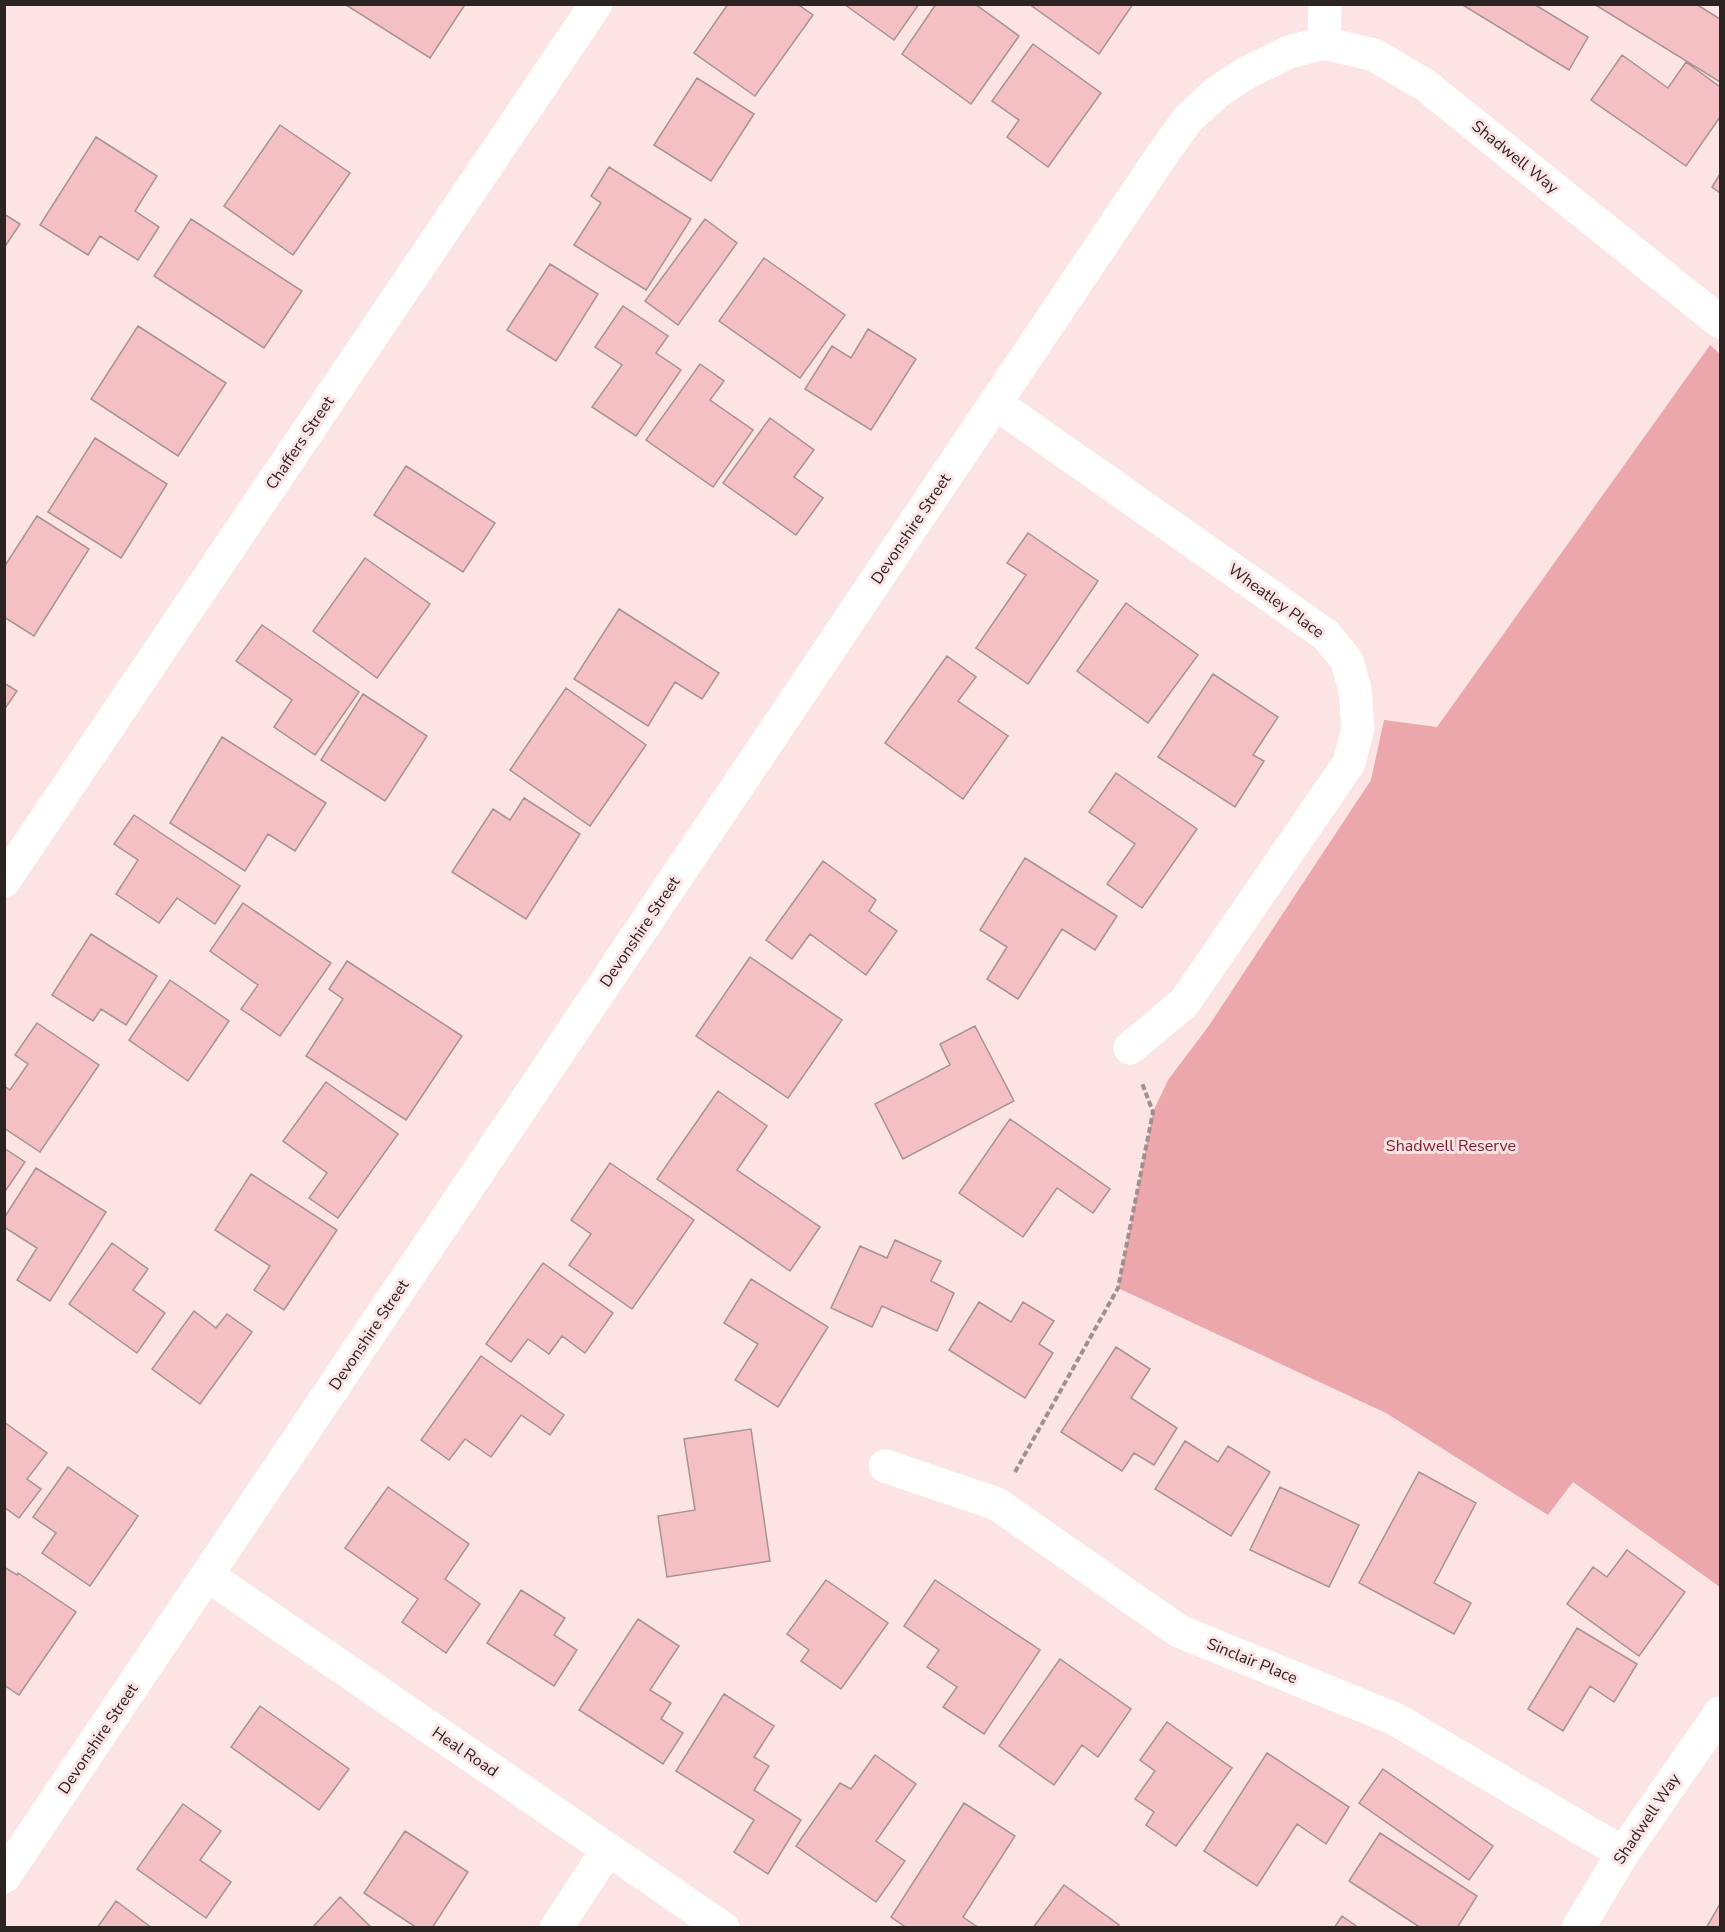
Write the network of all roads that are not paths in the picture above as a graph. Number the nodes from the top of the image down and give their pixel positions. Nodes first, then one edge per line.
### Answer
1 (596, 4) edge
2 (1325, 4) edge
3 (1324, 43) junction
4 (1720, 322) edge
5 (995, 403) junction
6 (4, 881) edge
7 (1130, 1047) road end
8 (885, 1466) dead end
9 (207, 1575) junction
10 (1720, 1713) edge
11 (608, 1849) junction
12 (1623, 1853) junction
13 (4, 1878) edge
14 (556, 1928) edge
15 (723, 1928) edge
16 (1578, 1928) edge

1 - 6 street, Chaffers Street
2 - 3 street
3 - 4 street, Shadwell Way
3 - 5 street, Devonshire Street
5 - 7 street, Wheatley Place
5 - 9 street, Devonshire Street
8 - 12 street, Sinclair Place
9 - 11 street, Heal Road
9 - 13 street, Devonshire Street
10 - 12 street, Shadwell Way
11 - 14 street
11 - 15 street, Heal Road
12 - 16 street, Shadwell Way

